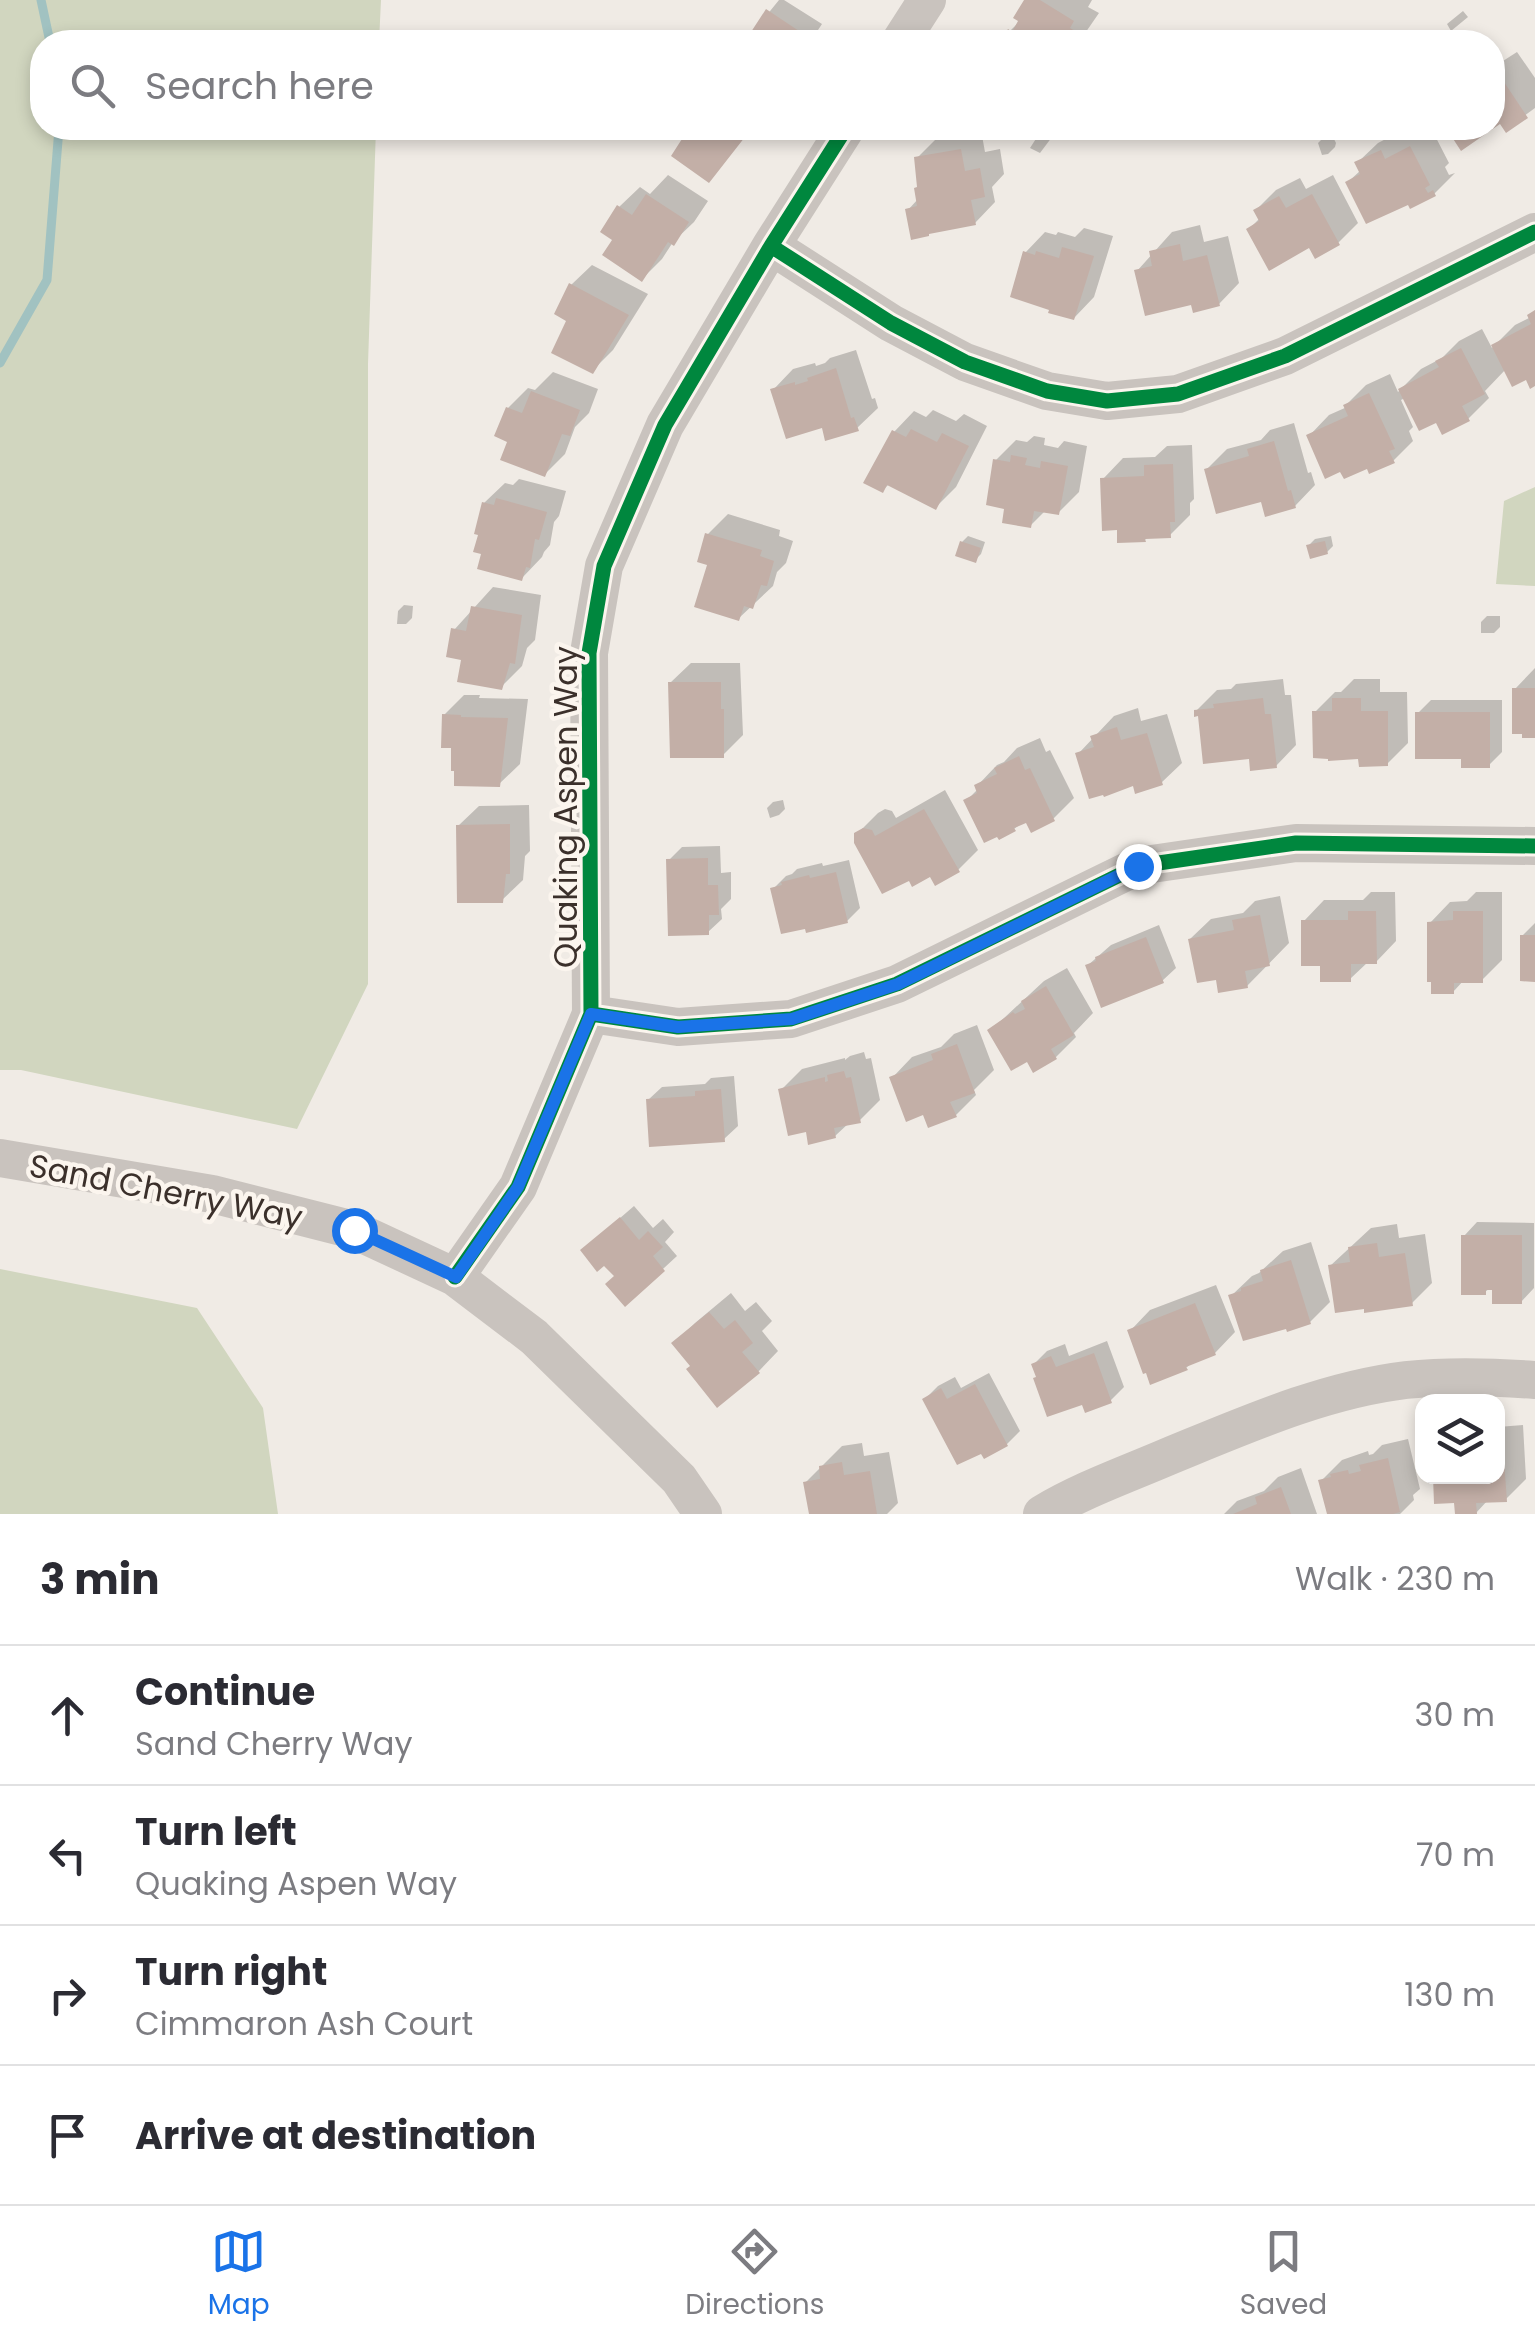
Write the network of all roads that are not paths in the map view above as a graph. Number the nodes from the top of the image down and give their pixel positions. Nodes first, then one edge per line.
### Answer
1 (927, 0) edge
2 (908, 30) edge
3 (838, 140) edge
4 (1535, 232) edge
5 (771, 246) junction
6 (1535, 846) edge
7 (591, 1014) junction
8 (0, 1158) edge
9 (456, 1277) junction
10 (1535, 1380) edge
11 (703, 1514) edge
12 (1042, 1514) edge

1 - 2 street
3 - 5 street, Quaking Aspen Way
4 - 5 street
5 - 7 street, Quaking Aspen Way
6 - 7 street
7 - 9 street, Quaking Aspen Way
8 - 9 street, Sand Cherry Way
9 - 11 street, Sand Cherry Way
10 - 12 street

